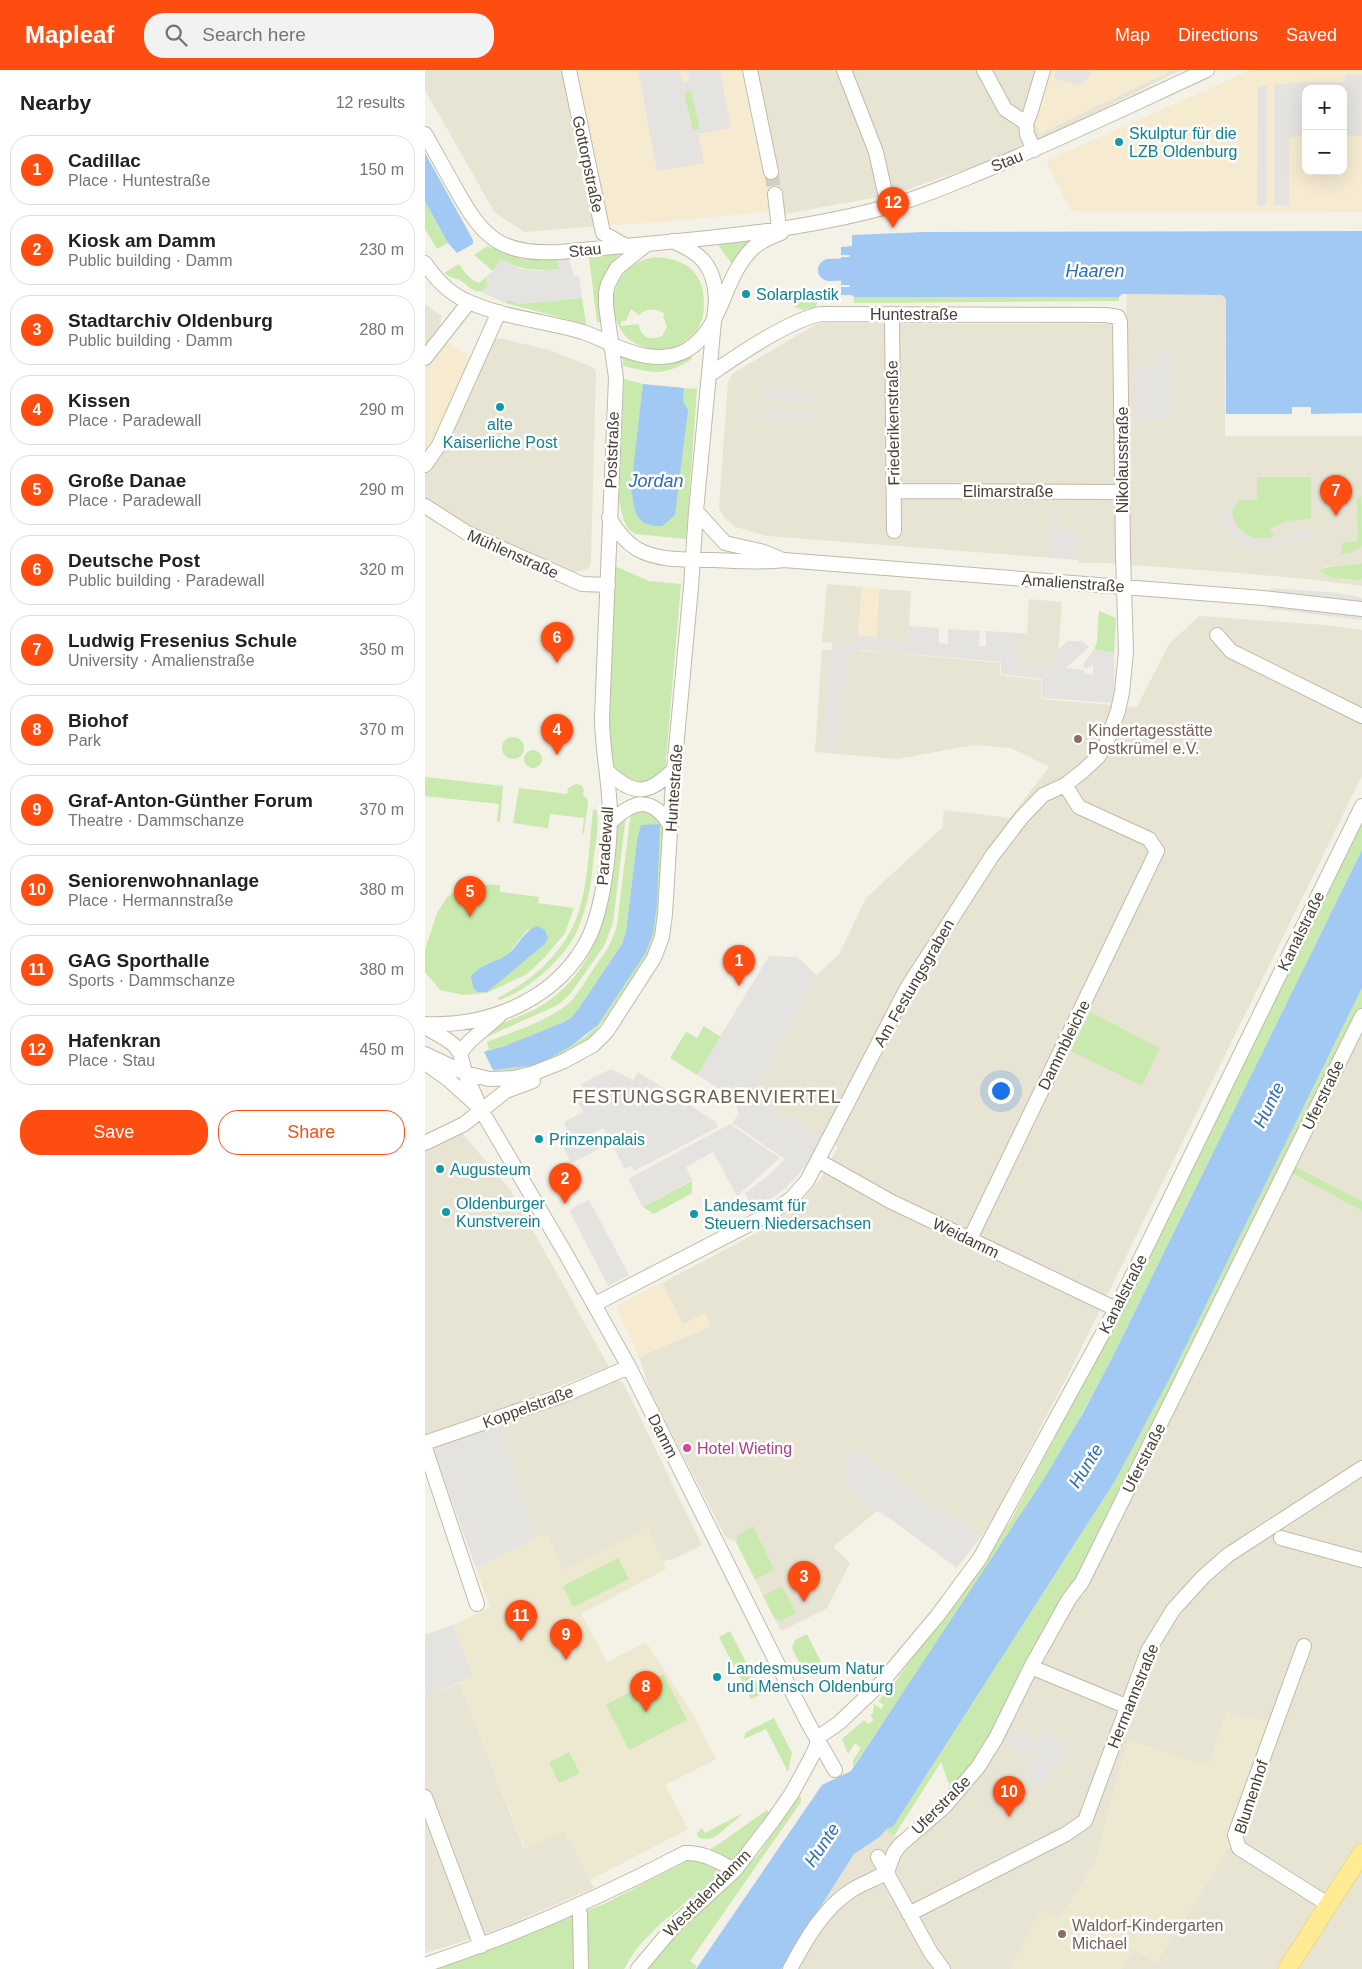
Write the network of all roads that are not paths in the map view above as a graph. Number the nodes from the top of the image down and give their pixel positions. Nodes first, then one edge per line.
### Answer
1 (569, 70) edge
2 (750, 70) edge
3 (844, 70) edge
4 (984, 70) edge
5 (1043, 70) edge
6 (1207, 70) edge
7 (1026, 123) junction
8 (425, 134) edge
9 (1035, 150) junction
10 (771, 172) tunnel mouth
11 (775, 194) tunnel mouth
12 (888, 206) junction
13 (798, 226) junction
14 (779, 228) junction
15 (672, 241) junction
16 (647, 244) junction
17 (625, 246) junction
18 (425, 262) edge
19 (469, 302) junction
20 (499, 312) junction
21 (892, 314) junction
22 (715, 319) junction
23 (1121, 333) joint
24 (612, 344) junction
25 (425, 358) edge
26 (709, 375) junction
27 (425, 465) edge
28 (894, 491) junction
29 (1122, 492) junction
30 (425, 506) edge
31 (695, 511) junction
32 (609, 517) junction
33 (894, 532) dead end
34 (608, 557) joint
35 (692, 560) junction
36 (784, 560) junction
37 (608, 585) junction
38 (1125, 587) junction
39 (1362, 608) edge
40 (1217, 635) dead end
41 (1362, 716) edge
42 (675, 768) junction
43 (607, 771) junction
44 (1065, 785) junction
45 (1362, 806) edge
46 (610, 823) junction
47 (671, 827) junction
48 (502, 1014) junction
49 (1362, 1016) edge
50 (425, 1026) edge
51 (593, 1045) junction
52 (460, 1053) junction
53 (425, 1054) edge
54 (425, 1063) edge
55 (465, 1073) junction
56 (481, 1109) junction
57 (425, 1143) edge
58 (819, 1161) junction
59 (970, 1239) junction
60 (595, 1304) junction
61 (1116, 1310) junction
62 (629, 1367) junction
63 (425, 1443) edge
64 (425, 1448) edge
65 (1362, 1468) edge
66 (1281, 1538) dead end
67 (1362, 1560) edge
68 (477, 1604) dead end
69 (1304, 1646) dead end
70 (1031, 1667) junction
71 (1128, 1707) junction
72 (817, 1738) junction
73 (835, 1770) dead end
74 (425, 1797) edge
75 (1362, 1853) edge
76 (878, 1857) dead end
77 (735, 1870) junction
78 (887, 1872) junction
79 (1329, 1905) junction
80 (577, 1907) junction
81 (909, 1914) junction
82 (481, 1946) junction
83 (425, 1965) edge
84 (581, 1969) edge
85 (638, 1969) edge
86 (790, 1969) edge
87 (943, 1969) edge
88 (1287, 1969) edge

1 - 17 street, Gottorpstraße
2 - 10 street
3 - 12 street
4 - 7 street
5 - 7 street
6 - 9 street, Stau
7 - 9 street
8 - 17 street, Stau
9 - 12 street, Stau
11 - 14 street
12 - 13 street, Stau
13 - 14 street, Stau
13 - 22 street, Stau
14 - 15 street, Stau
15 - 16 street, Stau
15 - 22 street, Huntestraße
16 - 17 street, Stau
16 - 24 street, Stau
18 - 19 street
19 - 20 street
19 - 25 street
20 - 24 street
20 - 27 street
21 - 23 street, Huntestraße
21 - 26 street, Huntestraße
21 - 28 street, Friederikenstraße
22 - 24 street
22 - 26 street, Huntestraße
23 - 29 street, Nikolausstraße
24 - 32 street, Poststraße
26 - 31 street, Huntestraße
28 - 29 street, Elimarstraße
28 - 33 street, Friederikenstraße
29 - 38 street, Nikolausstraße
30 - 37 street, Mühlenstraße
31 - 35 street, Huntestraße
31 - 36 street, Amalienstraße
32 - 34 street, Poststraße
32 - 35 street, Amalienstraße
34 - 37 street, Paradewall
35 - 36 street, Amalienstraße
35 - 42 street, Huntestraße
36 - 38 street, Amalienstraße
37 - 43 street, Paradewall
38 - 39 street, Amalienstraße
38 - 44 street, Am Festungsgraben
40 - 41 street
42 - 43 street
42 - 47 street, Huntestraße
43 - 46 street, Paradewall
44 - 58 street, Am Festungsgraben
44 - 59 street, Dammbleiche
45 - 61 street, Kanalstraße
46 - 47 street
46 - 48 street, Paradewall
47 - 51 street, Huntestraße
48 - 50 street, Paradewall
48 - 52 street
49 - 70 street, Uferstraße
50 - 52 street
51 - 55 street, Huntestraße
51 - 56 street
52 - 55 street
53 - 55 street, Huntestraße
54 - 56 street
55 - 56 street
56 - 57 street
56 - 60 street, Damm
58 - 59 street, Weidamm
58 - 60 street, Am Festungsgraben
59 - 61 street, Weidamm
60 - 62 street, Damm
61 - 72 street, Kanalstraße
62 - 63 street, Koppelstraße
62 - 72 street, Damm
64 - 68 street
65 - 71 street, Hermannstraße
66 - 67 street
69 - 79 street, Blumenhof
70 - 71 street
70 - 78 street, Uferstraße
71 - 81 street, Hermannstraße
72 - 73 street, Damm
72 - 77 street, Westfalendamm
74 - 82 street
75 - 79 main road
76 - 78 street
77 - 80 street
77 - 85 street, Westfalendamm
78 - 81 street
78 - 86 street
79 - 88 main road
80 - 82 street
80 - 84 street
81 - 87 street
82 - 83 street

